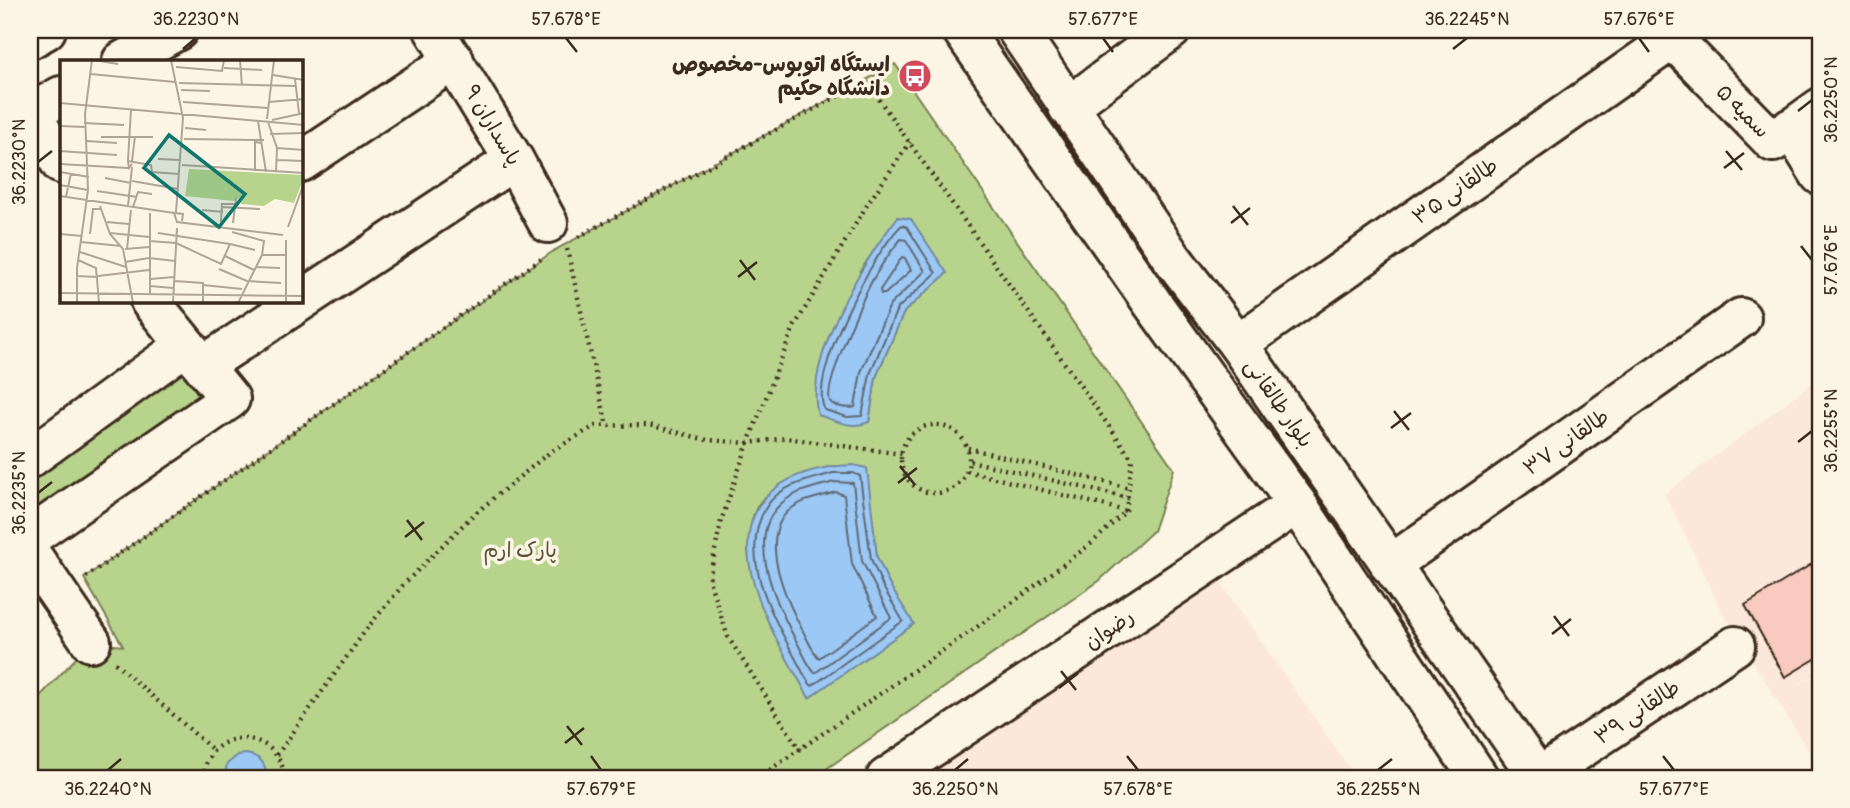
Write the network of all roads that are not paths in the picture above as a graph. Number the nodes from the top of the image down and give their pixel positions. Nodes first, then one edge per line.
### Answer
1 (178, 30) edge
2 (962, 30) edge
3 (1017, 30) edge
4 (1171, 30) edge
5 (1673, 39) joint
6 (444, 45) edge
7 (124, 60) edge
8 (60, 97) edge
9 (1068, 107) junction
10 (30, 113) edge
11 (1806, 118) edge
12 (303, 160) edge
13 (514, 160) junction
14 (60, 162) edge
15 (1820, 175) edge
16 (561, 238) road end
17 (303, 289) edge
18 (152, 303) edge
19 (280, 303) edge
20 (1741, 318) dead end
21 (1238, 344) junction
22 (195, 355) junction
23 (30, 458) edge
24 (1297, 504) junction
25 (30, 537) edge
26 (30, 553) edge
27 (1390, 565) junction
28 (91, 642) road end
29 (1735, 646) dead end
30 (886, 778) edge
31 (1479, 778) edge
32 (1539, 778) edge

1 - 7 street
2 - 24 street, بلوار طالقانی
3 - 9 street, بلوار طالقانی
4 - 9 street
5 - 11 street, سمیه ۵
5 - 21 street, طالقانی ۳۵
6 - 12 street
6 - 13 street, پاسداران ۹
8 - 10 street
9 - 21 street, بلوار طالقانی
10 - 14 street
11 - 15 street
13 - 16 street, پاسداران ۹
13 - 17 street
18 - 22 street
19 - 22 street
20 - 27 street, طالقانی ۳۷
21 - 27 street, بلوار طالقانی
22 - 23 street
22 - 25 street
24 - 30 street, رضوان
24 - 31 street, بلوار طالقانی
26 - 28 street
27 - 32 street, بلوار طالقانی
29 - 32 street, طالقانی ۳۹

